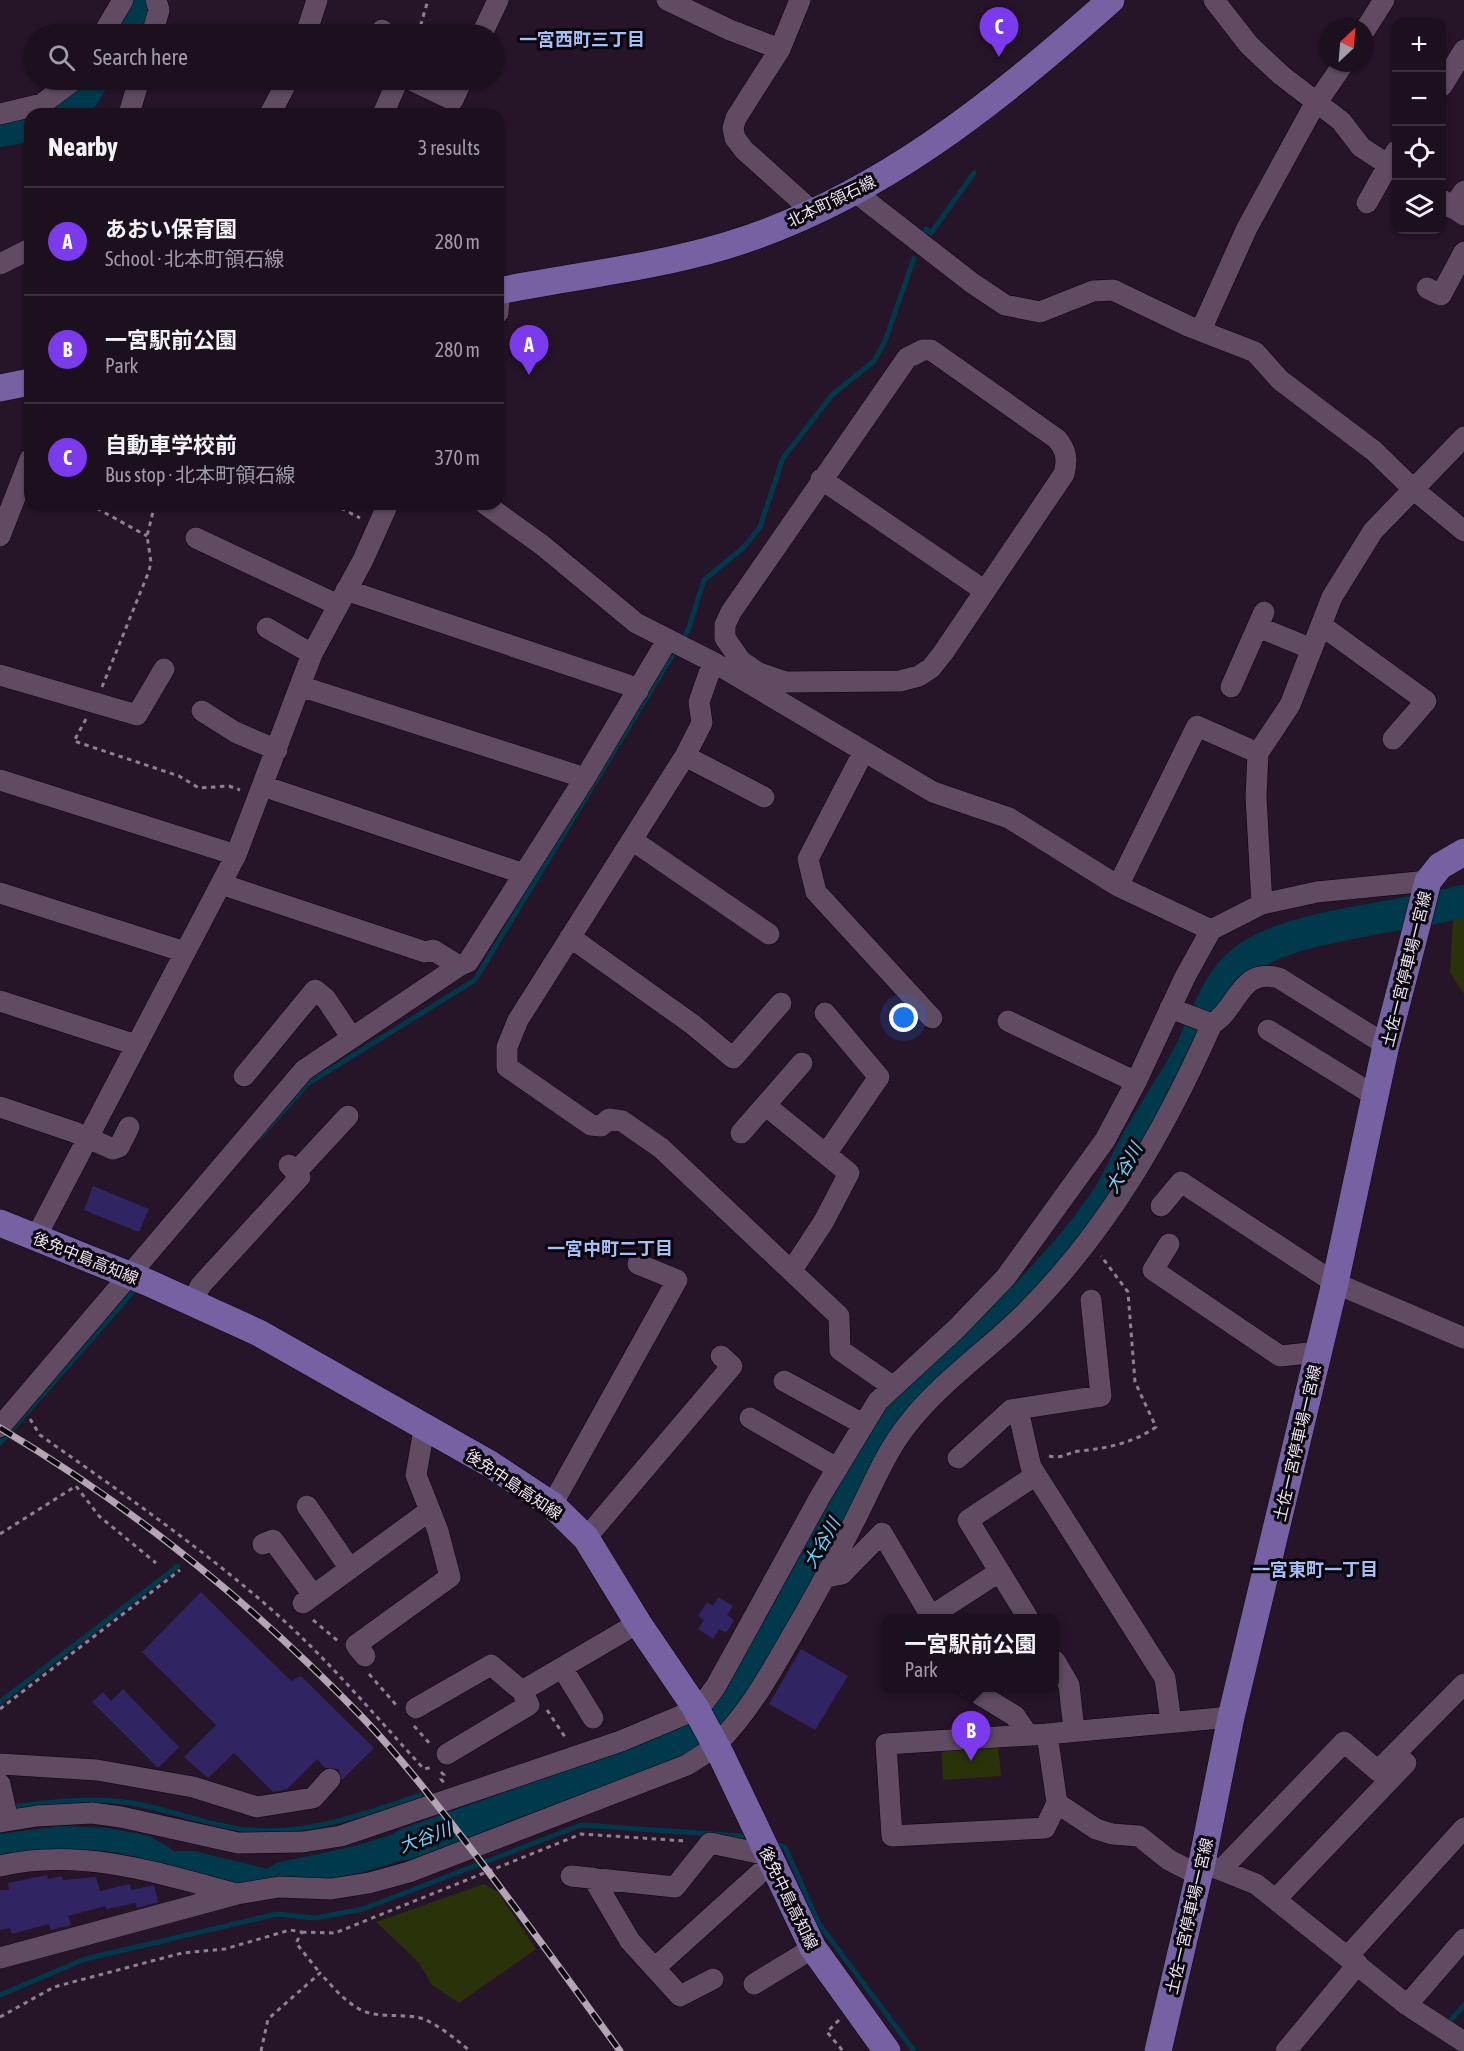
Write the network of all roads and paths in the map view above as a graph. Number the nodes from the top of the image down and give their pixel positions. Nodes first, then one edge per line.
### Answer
1 (123, 0) edge
2 (316, 0) edge
3 (428, 0) edge
4 (498, 0) edge
5 (667, 0) edge
6 (800, 0) edge
7 (1111, 0) edge
8 (1214, 0) edge
9 (1384, 0) edge
10 (157, 5) edge
11 (1373, 18) edge
12 (109, 24) edge
13 (154, 24) edge
14 (309, 24) edge
15 (421, 24) edge
16 (487, 24) edge
17 (780, 49) junction
18 (1464, 50) edge
19 (1338, 72) edge
20 (1446, 79) edge
21 (61, 90) edge
22 (136, 90) edge
23 (283, 90) edge
24 (394, 90) edge
25 (432, 90) edge
26 (458, 90) edge
27 (1317, 103) junction
28 (24, 108) edge
29 (25, 108) edge
30 (131, 108) edge
31 (273, 108) edge
32 (386, 108) edge
33 (0, 114) edge
34 (1392, 161) edge
35 (1392, 165) edge
36 (855, 192) junction
37 (1367, 203) dead end
38 (813, 212) junction
39 (24, 252) edge
40 (1464, 252) edge
41 (0, 264) edge
42 (1427, 288) dead end
43 (504, 297) edge
44 (1201, 330) junction
45 (24, 383) edge
46 (0, 388) edge
47 (1464, 437) edge
48 (24, 474) edge
49 (821, 479) junction
50 (1412, 488) junction
51 (100, 510) edge
52 (345, 510) edge
53 (385, 510) edge
54 (493, 510) edge
55 (378, 527) junction
56 (1464, 531) edge
57 (0, 536) edge
58 (147, 536) dead end
59 (196, 538) dead end
60 (985, 591) junction
61 (342, 597) junction
62 (1321, 625) junction
63 (267, 628) dead end
64 (675, 642) junction
65 (1312, 649) junction
66 (312, 654) junction
67 (713, 662) junction
68 (164, 669) dead end
69 (0, 675) edge
70 (300, 686) junction
71 (1231, 687) dead end
72 (638, 691) junction
73 (202, 711) dead end
74 (1393, 738) dead end
75 (277, 750) junction
76 (863, 753) junction
77 (1258, 753) junction
78 (685, 756) junction
79 (585, 778) junction
80 (0, 780) edge
81 (264, 786) junction
82 (764, 797) dead end
83 (632, 840) junction
84 (1464, 852) edge
85 (236, 855) junction
86 (524, 873) junction
87 (1428, 882) junction
88 (221, 884) junction
89 (1118, 886) junction
90 (0, 893) edge
91 (1262, 904) junction
92 (1211, 930) junction
93 (769, 934) dead end
94 (570, 937) junction
95 (185, 952) junction
96 (459, 966) junction
97 (0, 1001) edge
98 (781, 1003) dead end
99 (1170, 1008) junction
100 (825, 1013) dead end
101 (932, 1018) dead end
102 (1008, 1021) dead end
103 (1212, 1024) junction
104 (1268, 1030) dead end
105 (352, 1038) junction
106 (136, 1044) junction
107 (1386, 1045) junction
108 (802, 1063) dead end
109 (244, 1076) dead end
110 (1136, 1082) junction
111 (1375, 1096) junction
112 (765, 1105) junction
113 (0, 1107) edge
114 (348, 1116) dead end
115 (129, 1127) dead end
116 (741, 1133) dead end
117 (87, 1138) junction
118 (826, 1154) junction
119 (1161, 1206) dead end
120 (0, 1223) edge
121 (36, 1237) junction
122 (1169, 1244) dead end
123 (638, 1264) dead end
124 (792, 1269) junction
125 (138, 1279) junction
126 (1335, 1283) junction
127 (1091, 1300) dead end
128 (192, 1301) junction
129 (1464, 1338) edge
130 (1319, 1353) junction
131 (721, 1356) dead end
132 (784, 1381) dead end
133 (892, 1386) junction
134 (1018, 1410) junction
135 (750, 1418) dead end
136 (31, 1420) dead end
137 (864, 1424) junction
138 (0, 1427) edge
139 (424, 1429) junction
140 (958, 1458) dead end
141 (837, 1468) junction
142 (1036, 1475) junction
143 (552, 1505) junction
144 (307, 1506) dead end
145 (429, 1511) junction
146 (0, 1534) edge
147 (586, 1538) junction
148 (263, 1544) dead end
149 (156, 1563) dead end
150 (350, 1569) junction
151 (180, 1570) dead end
152 (999, 1572) junction
153 (826, 1578) junction
154 (310, 1606) junction
155 (929, 1614) edge
156 (936, 1614) edge
157 (1025, 1614) edge
158 (638, 1623) junction
159 (339, 1642) dead end
160 (366, 1665) joint
161 (1059, 1668) edge
162 (563, 1669) junction
163 (1464, 1684) edge
164 (522, 1691) junction
165 (976, 1692) edge
166 (1464, 1703) edge
167 (546, 1707) dead end
168 (0, 1709) edge
169 (697, 1711) junction
170 (410, 1714) junction
171 (1231, 1717) junction
172 (593, 1718) dead end
173 (1171, 1722) junction
174 (1074, 1730) junction
175 (1037, 1735) junction
176 (568, 1742) dead end
177 (716, 1746) junction
178 (440, 1750) joint
179 (0, 1764) edge
180 (330, 1779) dead end
181 (451, 1779) dead end
182 (1057, 1803) junction
183 (3, 1806) edge
184 (1464, 1828) edge
185 (710, 1843) junction
186 (769, 1859) junction
187 (0, 1866) edge
188 (1207, 1869) junction
189 (571, 1876) dead end
190 (593, 1878) junction
191 (195, 1883) junction
192 (237, 1894) junction
193 (1276, 1899) junction
194 (201, 1904) junction
195 (302, 1932) junction
196 (1464, 1939) edge
197 (813, 1948) junction
198 (0, 1958) edge
199 (1353, 1960) junction
200 (656, 1966) junction
201 (320, 1973) junction
202 (713, 1979) dead end
203 (754, 1984) dead end
204 (1407, 2005) junction
205 (853, 2006) junction
206 (0, 2017) edge
207 (1464, 2043) edge
208 (261, 2051) edge
209 (470, 2051) edge
210 (843, 2051) edge
211 (887, 2051) edge
212 (1158, 2051) edge
213 (1286, 2051) edge

1 - 12 street
2 - 14 street
3 - 15 path
4 - 16 street
5 - 17 street
6 - 17 street
7 - 36 main road, 北本町領石線
8 - 27 street
9 - 11 street
10 - 13 street
17 - 38 street
18 - 20 street
19 - 27 street
21 - 29 street
22 - 30 street
23 - 31 street
24 - 32 street
25 - 26 street
27 - 34 street
27 - 44 street
28 - 33 street
35 - 37 street
36 - 38 main road, 北本町領石線
36 - 44 street
38 - 43 main road, 北本町領石線
39 - 41 street
40 - 42 street
44 - 50 street
45 - 46 main road
47 - 50 street
48 - 57 street
49 - 60 street
49 - 60 street
49 - 60 street
50 - 56 street
50 - 62 street
51 - 58 path
52 - 55 path
53 - 55 street
54 - 64 street
55 - 61 street
59 - 61 street
61 - 66 street
61 - 72 street
62 - 65 street
62 - 74 street
63 - 66 street
64 - 67 street
64 - 72 street
65 - 71 street
65 - 77 street
66 - 70 street
67 - 76 street
67 - 78 street
68 - 69 street
70 - 75 street
70 - 79 street
72 - 79 street
73 - 75 street
75 - 81 street
76 - 89 street
76 - 101 street
77 - 89 street
77 - 91 street
78 - 82 street
78 - 83 street
79 - 86 street
80 - 85 street
81 - 85 street
81 - 86 street
83 - 93 street
83 - 94 street
84 - 87 main road, 土佐一宮停車場一宮線
85 - 88 street
86 - 96 street
87 - 91 street
87 - 107 main road, 土佐一宮停車場一宮線
88 - 95 street
88 - 96 street
89 - 92 street
90 - 95 street
91 - 92 street
92 - 99 street
94 - 98 street
94 - 124 street
95 - 106 street
96 - 105 street
97 - 106 street
99 - 103 street
99 - 110 street
100 - 118 street
102 - 110 street
103 - 107 street
103 - 153 street
104 - 111 street
105 - 109 street
105 - 125 street
106 - 117 street
107 - 111 main road, 土佐一宮停車場一宮線
108 - 112 street
110 - 133 street
111 - 126 main road, 土佐一宮停車場一宮線
112 - 116 street
112 - 118 street
113 - 117 street
114 - 128 street
115 - 117 street
117 - 121 street
118 - 124 street
119 - 126 street
120 - 121 main road, 後免中島高知線
121 - 125 main road, 後免中島高知線
122 - 130 street
123 - 143 street
124 - 133 street
125 - 128 main road, 後免中島高知線
125 - 138 street
126 - 129 street
126 - 130 main road, 土佐一宮停車場一宮線
127 - 134 street
128 - 139 main road, 後免中島高知線
130 - 171 main road, 土佐一宮停車場一宮線
131 - 147 street
132 - 137 street
133 - 137 street
134 - 140 street
134 - 142 street
135 - 141 street
136 - 181 path
137 - 141 street
139 - 143 main road, 後免中島高知線
139 - 145 street
141 - 169 street
142 - 152 street
142 - 173 street
143 - 147 main road, 後免中島高知線
144 - 150 street
145 - 150 street
145 - 160 street
146 - 149 path
147 - 158 main road, 後免中島高知線
148 - 154 street
150 - 154 street
151 - 168 path
152 - 156 street
152 - 157 street
153 - 155 street
153 - 177 street
154 - 159 path
158 - 162 street
158 - 169 main road, 後免中島高知線
160 - 170 path
161 - 174 street
162 - 164 street
162 - 172 street
163 - 188 street
164 - 170 street
164 - 178 street
165 - 175 street
166 - 193 street
167 - 176 path
169 - 177 main road, 後免中島高知線
169 - 183 street
170 - 178 path
171 - 173 street
171 - 188 main road, 土佐一宮停車場一宮線
173 - 174 street
174 - 175 street
175 - 182 street
175 - 182 street
177 - 186 main road, 後免中島高知線
177 - 192 street
179 - 180 street
182 - 188 street
184 - 199 street
185 - 186 street
185 - 190 street
185 - 195 path
186 - 197 main road, 後免中島高知線
186 - 200 street
187 - 191 street
188 - 193 street
188 - 212 main road, 土佐一宮停車場一宮線
189 - 190 street
190 - 200 street
191 - 192 street
191 - 194 street
192 - 194 street
193 - 199 street
194 - 198 street
195 - 201 path
195 - 206 path
196 - 204 street
197 - 203 street
197 - 205 main road, 後免中島高知線
199 - 204 street
199 - 213 street
200 - 202 street
201 - 208 path
201 - 209 path
204 - 207 street
205 - 210 path
205 - 211 main road, 後免中島高知線

